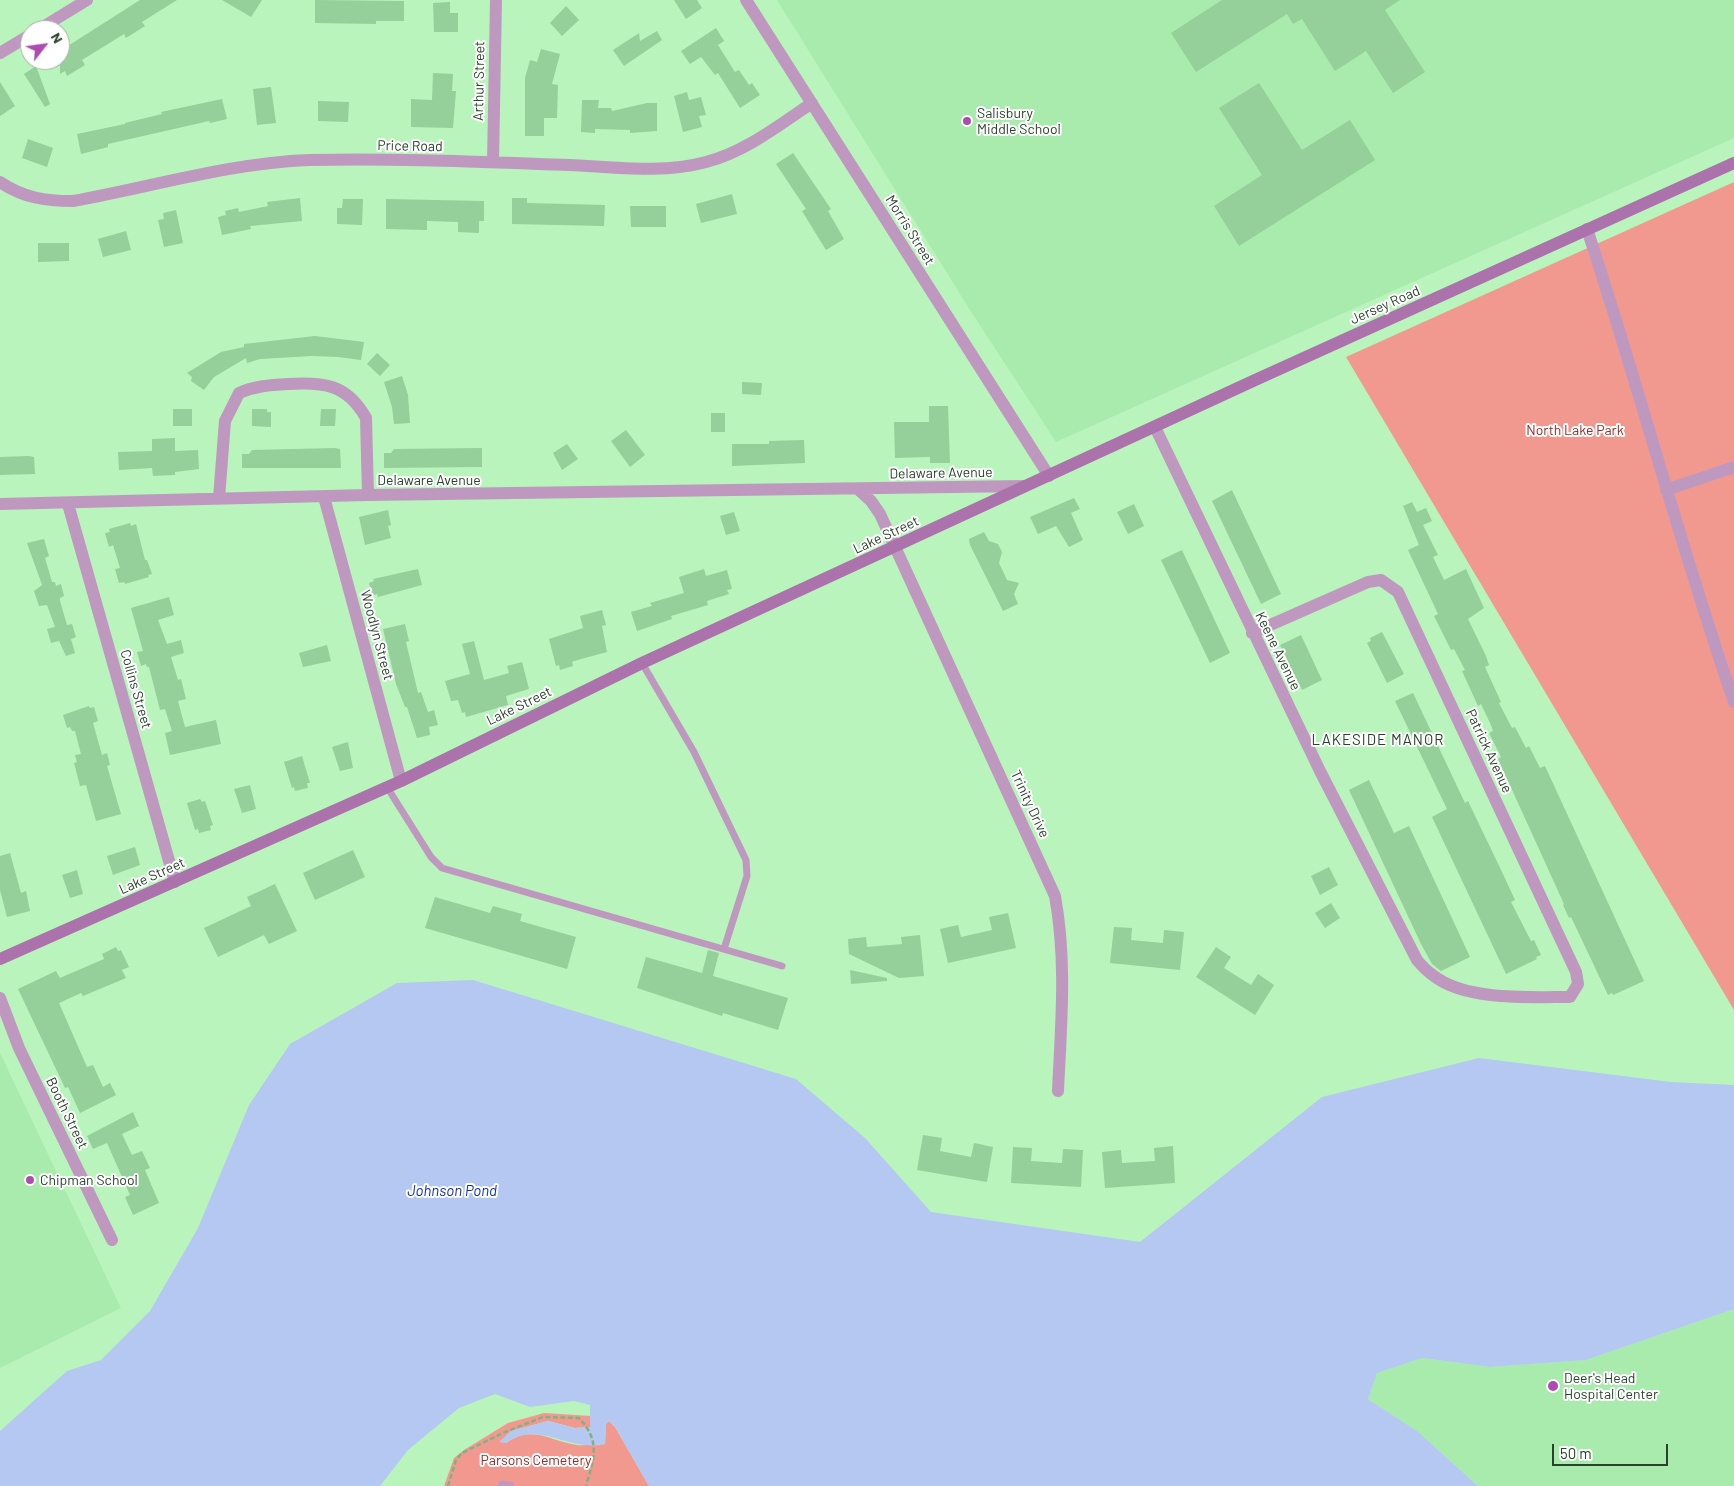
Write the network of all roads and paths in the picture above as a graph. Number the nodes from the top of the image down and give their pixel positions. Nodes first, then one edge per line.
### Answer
1 (88, 0) edge
2 (496, 0) edge
3 (746, 0) edge
4 (55, 20) edge
5 (20, 41) edge
6 (0, 53) edge
7 (812, 103) junction
8 (493, 162) junction
9 (1734, 164) edge
10 (0, 182) edge
11 (1587, 229) junction
12 (1155, 427) junction
13 (1734, 467) edge
14 (1049, 476) junction
15 (1026, 486) junction
16 (858, 489) junction
17 (1666, 490) junction
18 (368, 495) junction
19 (324, 497) junction
20 (219, 498) junction
21 (0, 504) edge
22 (68, 504) junction
23 (895, 548) junction
24 (1252, 633) junction
25 (642, 663) junction
26 (1734, 702) edge
27 (401, 781) junction
28 (387, 786) junction
29 (175, 882) junction
30 (724, 949) junction
31 (0, 959) edge
32 (782, 966) dead end
33 (1578, 984) joint
34 (0, 998) edge
35 (1058, 1091) dead end
36 (112, 1240) dead end
37 (448, 1486) edge
38 (501, 1486) edge
39 (511, 1486) edge
40 (586, 1486) edge

1 - 4 street
2 - 8 street, Arthur Street
3 - 7 street, Morris Street
5 - 6 street
7 - 8 street, Price Road
7 - 14 street, Morris Street
8 - 10 street, Price Road
9 - 11 street, Jersey Road
11 - 12 street, Jersey Road
11 - 17 street
12 - 14 street, Jersey Road
12 - 24 street, Keene Avenue
13 - 17 street
14 - 15 street, Lake Street
15 - 16 street, Delaware Avenue
15 - 23 street, Lake Street
16 - 18 street, Delaware Avenue
16 - 23 street
17 - 26 street
18 - 19 street, Delaware Avenue
18 - 20 street
19 - 20 street, Delaware Avenue
19 - 27 street, Woodlyn Street
20 - 22 street, Delaware Avenue
21 - 22 street, Delaware Avenue
22 - 29 street, Collins Street
23 - 25 street, Lake Street
23 - 35 street, Trinity Drive
24 - 33 street, Keene Avenue
24 - 33 street, Patrick Avenue
25 - 27 street, Lake Street
25 - 30 lane
27 - 28 street, Lake Street
28 - 29 street, Lake Street
28 - 30 lane
29 - 31 street, Lake Street
30 - 32 lane
34 - 36 street, Booth Street
37 - 40 path
38 - 39 lane

